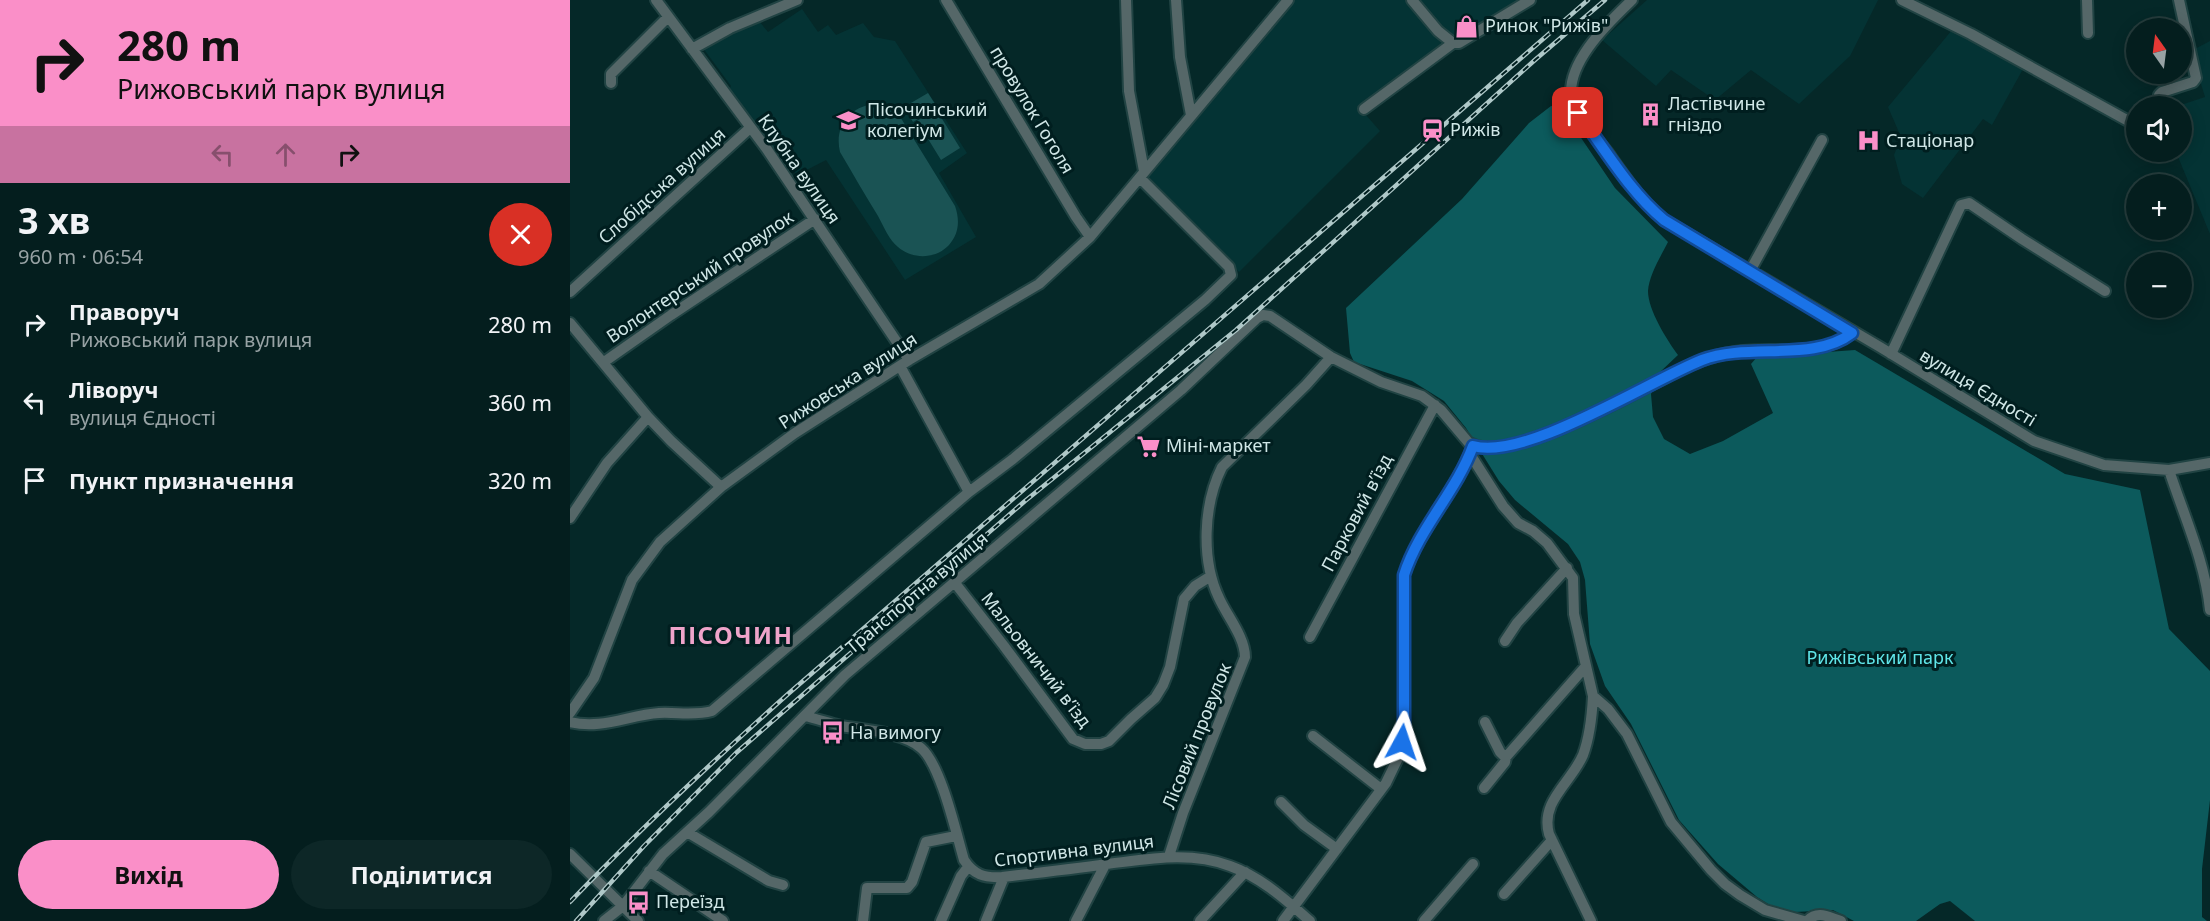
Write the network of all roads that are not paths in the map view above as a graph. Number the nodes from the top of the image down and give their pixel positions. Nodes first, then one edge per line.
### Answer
1 (656, 0) edge
2 (797, 0) edge
3 (946, 0) edge
4 (1126, 0) edge
5 (1176, 0) edge
6 (1288, 0) edge
7 (1412, 0) edge
8 (1530, 0) edge
9 (1632, 0) edge
10 (1902, 0) edge
11 (2087, 0) edge
12 (2179, 0) edge
13 (668, 17) junction
14 (2088, 33) dead end
15 (1453, 43) junction
16 (692, 49) junction
17 (611, 83) dead end
18 (2159, 96) edge
19 (1364, 109) dead end
20 (1191, 115) junction
21 (2126, 119) edge
22 (750, 128) junction
23 (1822, 140) dead end
24 (1142, 175) junction
25 (815, 219) junction
26 (1090, 237) junction
27 (1750, 271) junction
28 (2105, 291) dead end
29 (570, 292) edge
30 (570, 323) edge
31 (1852, 333) junction
32 (1891, 354) junction
33 (1331, 357) junction
34 (604, 362) junction
35 (904, 363) junction
36 (1435, 405) junction
37 (648, 417) junction
38 (1472, 450) junction
39 (2210, 463) edge
40 (2169, 470) junction
41 (722, 487) junction
42 (969, 492) junction
43 (570, 518) edge
44 (1567, 568) junction
45 (1211, 576) junction
46 (955, 583) junction
47 (2210, 610) edge
48 (1310, 637) dead end
49 (1505, 641) dead end
50 (1586, 666) junction
51 (1593, 696) junction
52 (570, 713) edge
53 (805, 716) junction
54 (570, 722) edge
55 (1485, 722) dead end
56 (1313, 736) dead end
57 (1506, 758) junction
58 (1484, 788) dead end
59 (1381, 789) junction
60 (1281, 802) dead end
61 (687, 832) junction
62 (956, 836) junction
63 (1552, 840) junction
64 (1337, 849) junction
65 (570, 854) edge
66 (1169, 856) junction
67 (1473, 864) dead end
68 (1105, 865) junction
69 (968, 867) junction
70 (649, 871) junction
71 (1245, 872) junction
72 (1004, 877) junction
73 (783, 885) dead end
74 (1504, 894) dead end
75 (623, 906) junction
76 (1294, 907) junction
77 (604, 921) edge
78 (638, 921) edge
79 (723, 921) edge
80 (863, 921) edge
81 (941, 921) edge
82 (986, 921) edge
83 (1076, 921) edge
84 (1200, 921) edge
85 (1283, 921) edge
86 (1310, 921) edge
87 (1424, 921) edge
88 (1591, 921) edge
89 (1806, 921) edge
90 (1841, 921) edge

1 - 13 street, Клубна вулиця
2 - 16 street
3 - 26 street, провулок Гоголя
4 - 24 street
5 - 20 street
6 - 20 street, Рижовська вулиця
7 - 15 street
8 - 15 street
9 - 27 street, вулиця Єдності
10 - 21 street
11 - 14 street
12 - 18 street
13 - 16 street, Клубна вулиця
13 - 17 street
15 - 19 street
16 - 22 street, Клубна вулиця
20 - 24 street, Рижовська вулиця
22 - 25 street, Клубна вулиця
22 - 29 street, Слобідська вулиця
23 - 27 street
24 - 26 street, Рижовська вулиця
24 - 42 street
25 - 34 street, Волонтерський провулок
25 - 35 street, Клубна вулиця
26 - 35 street, Рижовська вулиця
27 - 31 street, вулиця Єдності
28 - 32 street
30 - 34 street
31 - 32 street, вулиця Єдності
31 - 38 street
32 - 40 street, вулиця Єдності
33 - 36 street
33 - 45 street, Лісовий провулок
33 - 46 street, Транспортна вулиця
34 - 37 street
35 - 41 street, Рижовська вулиця
35 - 42 street, Клубна вулиця
36 - 38 street
36 - 48 street, Парковий в’їзд
37 - 41 street
37 - 43 street
38 - 44 street
38 - 59 street
39 - 40 street, вулиця Єдності
40 - 47 street
41 - 52 street, Рижовська вулиця
42 - 54 street
44 - 49 street
44 - 50 street
45 - 46 street, Мальовничий в’їзд
45 - 66 street, Лісовий провулок
46 - 53 street, Транспортна вулиця
50 - 51 street
50 - 57 street
51 - 63 street
51 - 89 street
53 - 61 street, Транспортна вулиця
53 - 62 street, Спортивна вулиця
55 - 57 street
56 - 59 street
57 - 58 street
59 - 64 street
60 - 64 street
61 - 70 street, Транспортна вулиця
61 - 73 street
62 - 69 street, Спортивна вулиця
62 - 80 street
63 - 74 street
63 - 88 street
64 - 76 street
65 - 75 street
66 - 68 street, Спортивна вулиця
66 - 71 street, Спортивна вулиця
67 - 87 street
68 - 72 street, Спортивна вулиця
68 - 83 street
69 - 72 street, Спортивна вулиця
69 - 81 street
70 - 75 street, Транспортна вулиця
70 - 79 street
71 - 76 street, Спортивна вулиця
71 - 84 street
72 - 82 street
75 - 77 street, Транспортна вулиця
75 - 78 street
76 - 85 street
76 - 86 street, Спортивна вулиця
89 - 90 street

